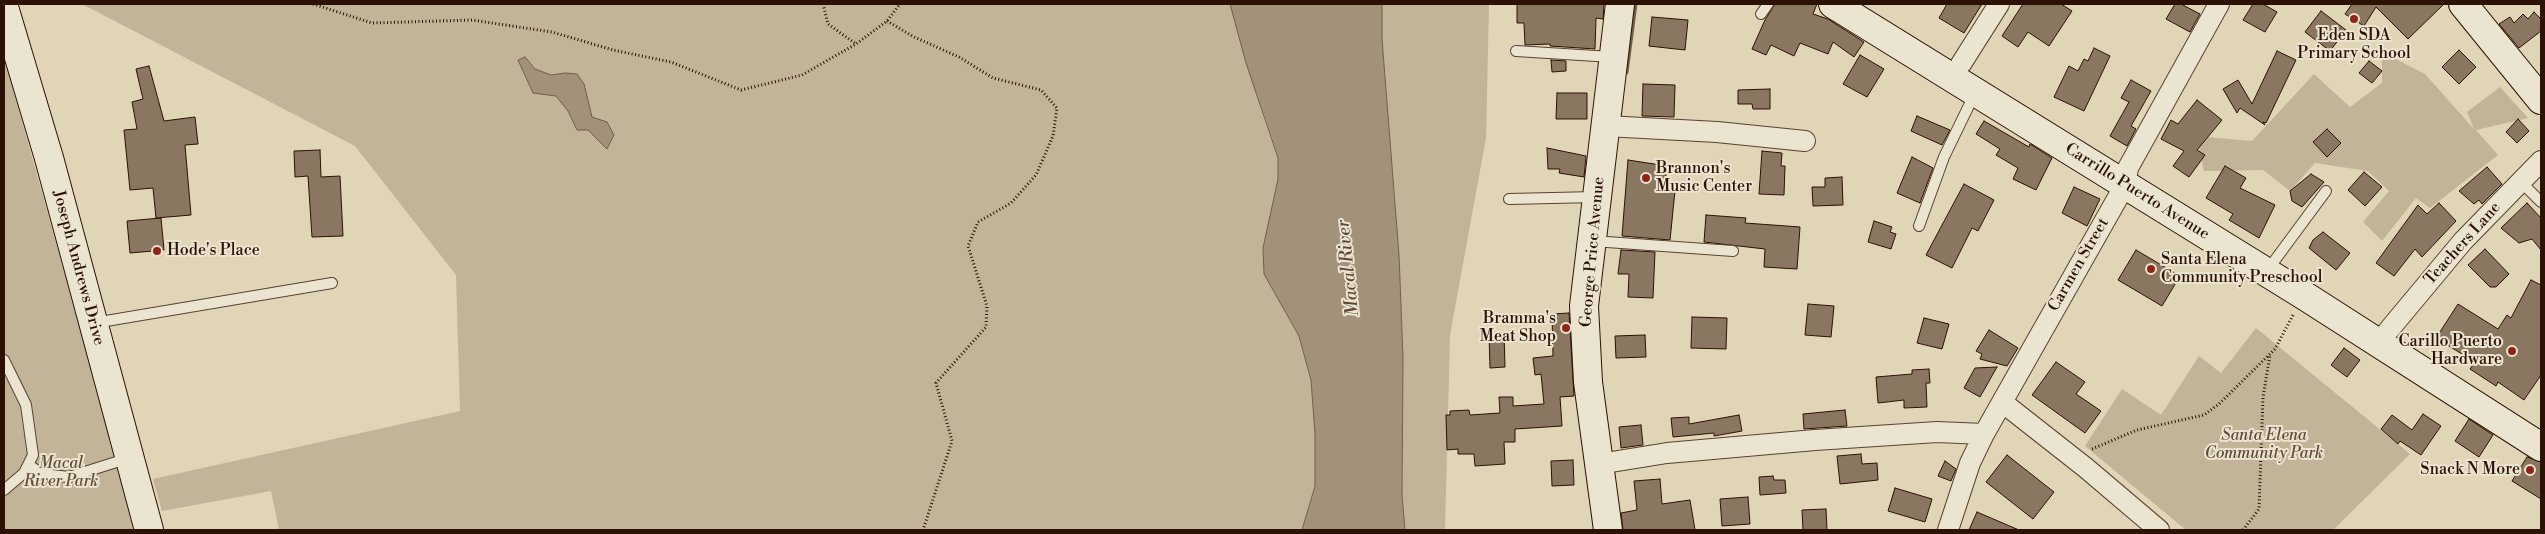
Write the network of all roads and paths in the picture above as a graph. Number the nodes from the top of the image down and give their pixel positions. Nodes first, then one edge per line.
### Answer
1 (313, 4) edge
2 (823, 4) edge
3 (900, 4) edge
4 (1620, 4) edge
5 (1768, 4) edge
6 (1833, 4) edge
7 (1863, 4) edge
8 (1999, 4) edge
9 (2219, 4) edge
10 (2462, 4) edge
11 (4, 7) edge
12 (1761, 14) dead end
13 (887, 21) junction
14 (856, 44) junction
15 (1516, 51) dead end
16 (1614, 57) junction
17 (1961, 64) junction
18 (1975, 92) junction
19 (2541, 100) edge
20 (1606, 126) junction
21 (1805, 142) dead end
22 (2541, 161) edge
23 (2127, 176) junction
24 (2520, 181) junction
25 (2326, 191) dead end
26 (1597, 197) junction
27 (1509, 199) dead end
28 (2541, 202) edge
29 (1920, 226) dead end
30 (1592, 241) junction
31 (1732, 251) dead end
32 (2275, 260) junction
33 (332, 283) dead end
34 (2304, 296) junction
35 (93, 323) junction
36 (2388, 331) junction
37 (2270, 354) junction
38 (4, 360) edge
39 (2002, 402) junction
40 (2541, 427) edge
41 (1984, 434) junction
42 (2541, 447) edge
43 (2073, 457) junction
44 (129, 458) junction
45 (29, 464) junction
46 (1599, 464) junction
47 (4, 490) edge
48 (149, 530) edge
49 (923, 530) edge
50 (1608, 530) edge
51 (1945, 530) edge
52 (2159, 530) edge
53 (2243, 530) edge

1 - 14 path
2 - 14 path
3 - 13 path
4 - 16 main road, George Price Avenue
5 - 12 lane
6 - 18 main road, Carrillo Puerto Avenue
7 - 17 main road, Carrillo Puerto Avenue
8 - 17 street
9 - 23 street, Carmen Street
10 - 19 main road
11 - 35 main road, Joseph Andrews Drive
13 - 14 path
13 - 49 path
15 - 16 lane
16 - 20 main road, George Price Avenue
17 - 23 main road, Carrillo Puerto Avenue
18 - 23 main road, Carrillo Puerto Avenue
18 - 29 lane
20 - 21 street
20 - 26 main road, George Price Avenue
22 - 24 street, Teachers Lane
23 - 32 main road, Carrillo Puerto Avenue
23 - 34 main road, Carrillo Puerto Avenue
23 - 39 street, Carmen Street
24 - 28 lane
24 - 36 street, Teachers Lane
25 - 32 lane
26 - 27 lane
26 - 30 main road, George Price Avenue
30 - 31 lane
30 - 46 main road, George Price Avenue
32 - 36 main road, Carrillo Puerto Avenue
33 - 35 lane
34 - 37 path
34 - 42 main road, Carrillo Puerto Avenue
35 - 44 main road, Joseph Andrews Drive
36 - 40 main road, Carrillo Puerto Avenue
37 - 43 path
37 - 53 path
38 - 45 lane
39 - 41 street, Carmen Street
39 - 43 street
41 - 46 street
41 - 51 street, Carmen Street
43 - 52 street
44 - 45 lane
44 - 48 main road, Joseph Andrews Drive
45 - 47 lane
46 - 50 main road, George Price Avenue

